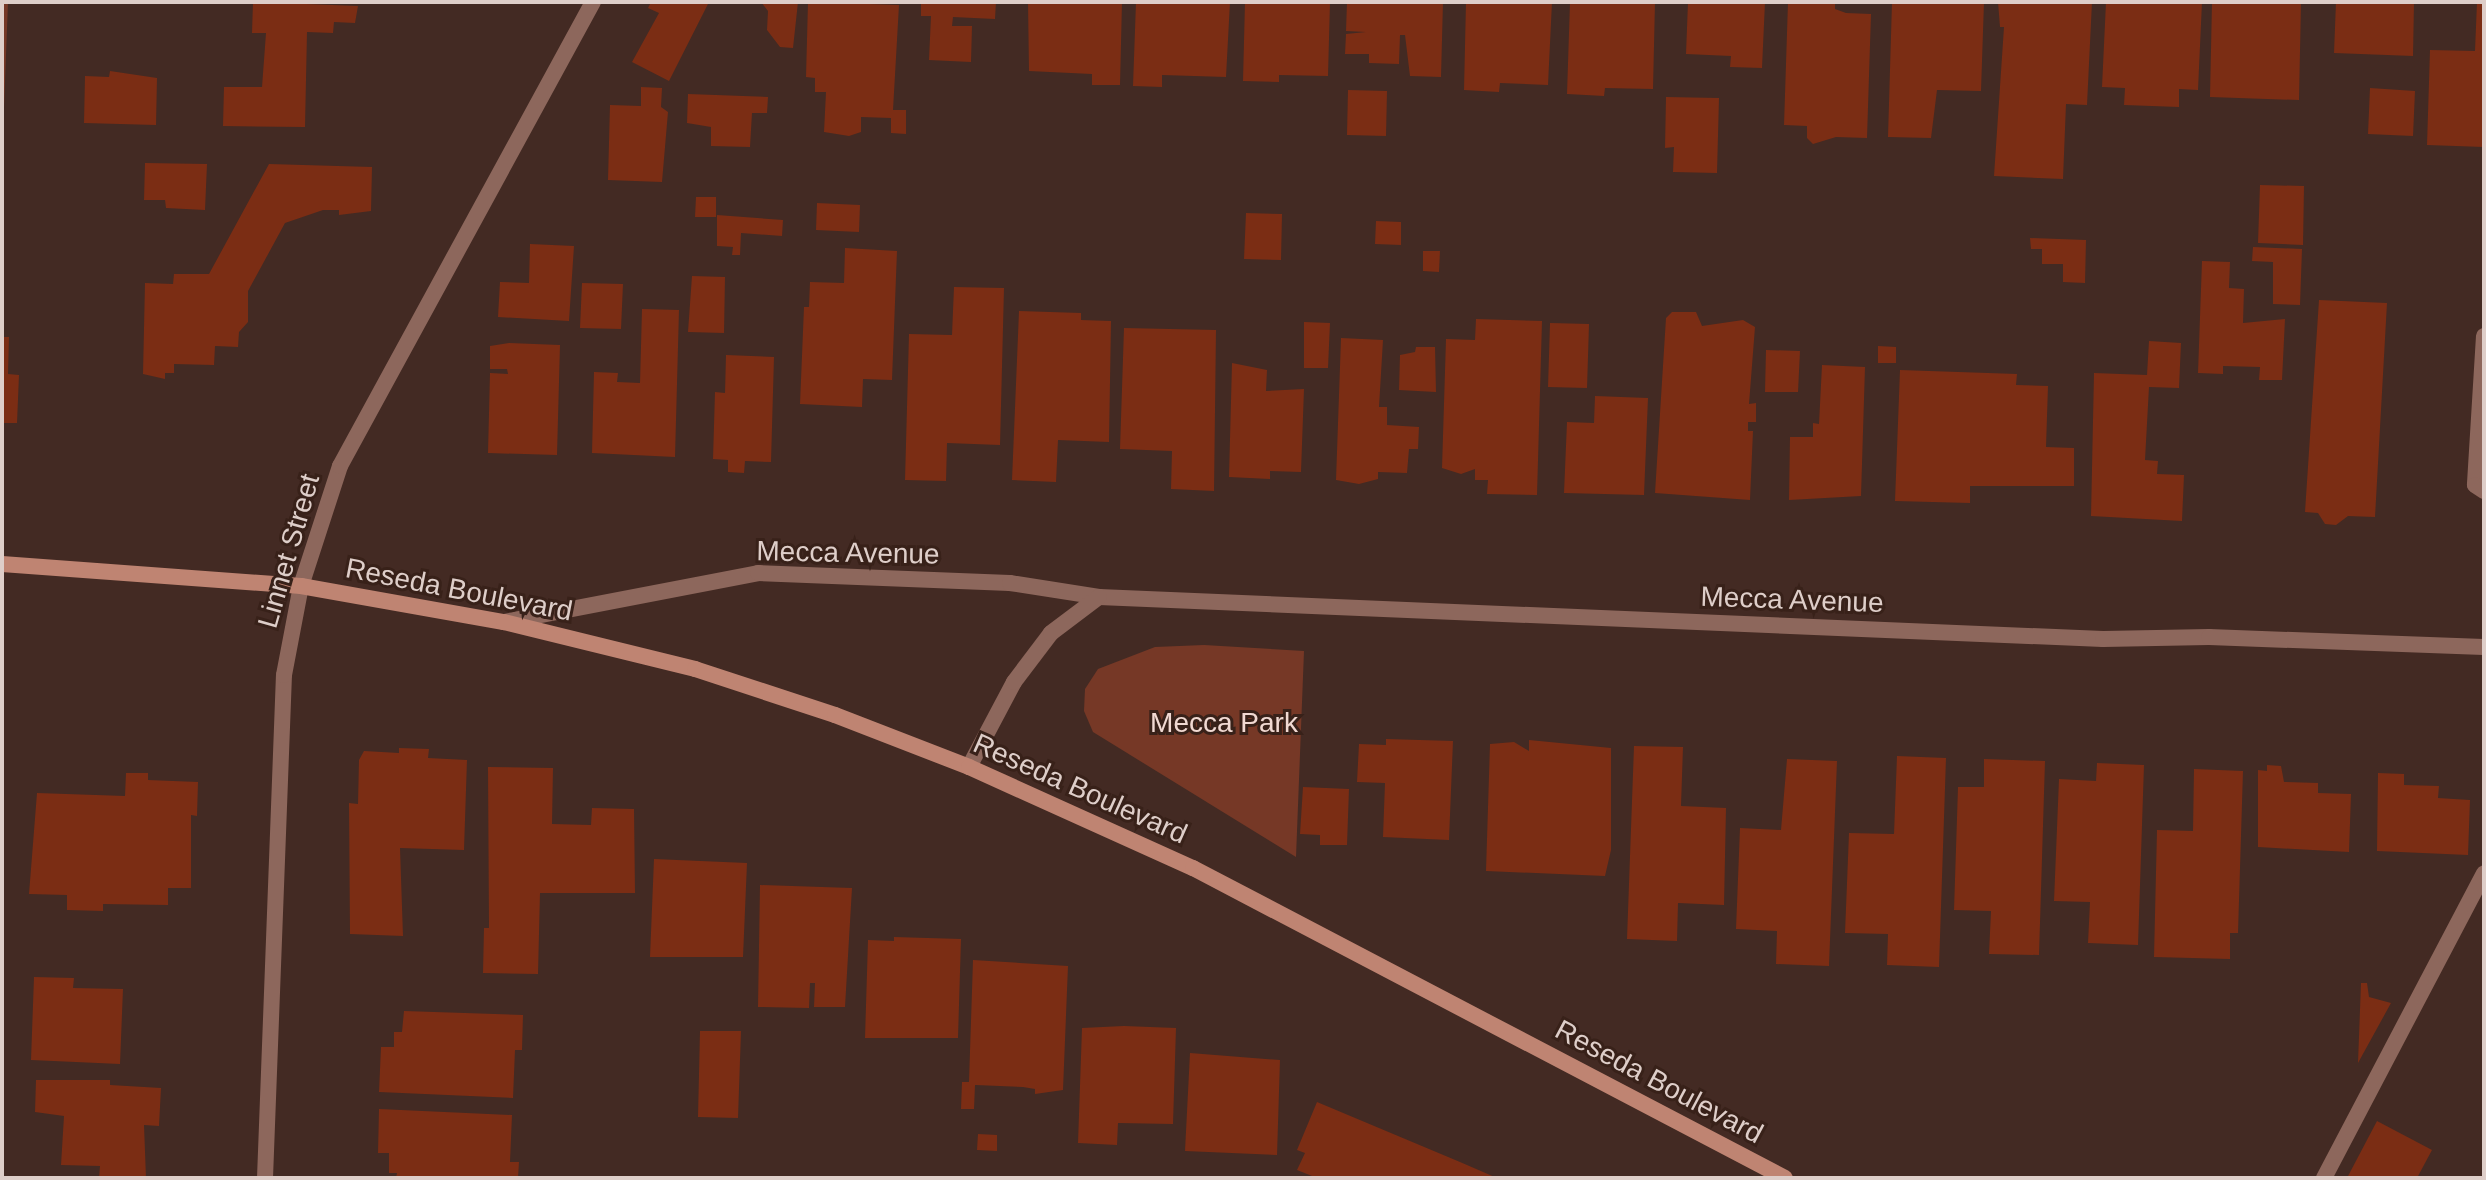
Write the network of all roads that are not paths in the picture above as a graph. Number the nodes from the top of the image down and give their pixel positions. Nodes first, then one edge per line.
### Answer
1 (593, 2) edge
2 (2484, 336) edge
3 (2484, 491) edge
4 (2, 564) edge
5 (301, 586) junction
6 (1099, 597) junction
7 (504, 622) junction
8 (2484, 647) edge
9 (969, 767) junction
10 (2484, 873) edge
11 (265, 1178) edge
12 (1785, 1178) edge
13 (2324, 1178) edge

1 - 5 street, Linnet Street
2 - 3 street
4 - 5 main road, Reseda Boulevard
5 - 7 main road, Reseda Boulevard
5 - 11 street, Linnet Street
6 - 7 street, Mecca Avenue
6 - 8 street, Mecca Avenue
6 - 9 street
7 - 9 main road, Reseda Boulevard
9 - 12 main road, Reseda Boulevard
10 - 13 street

